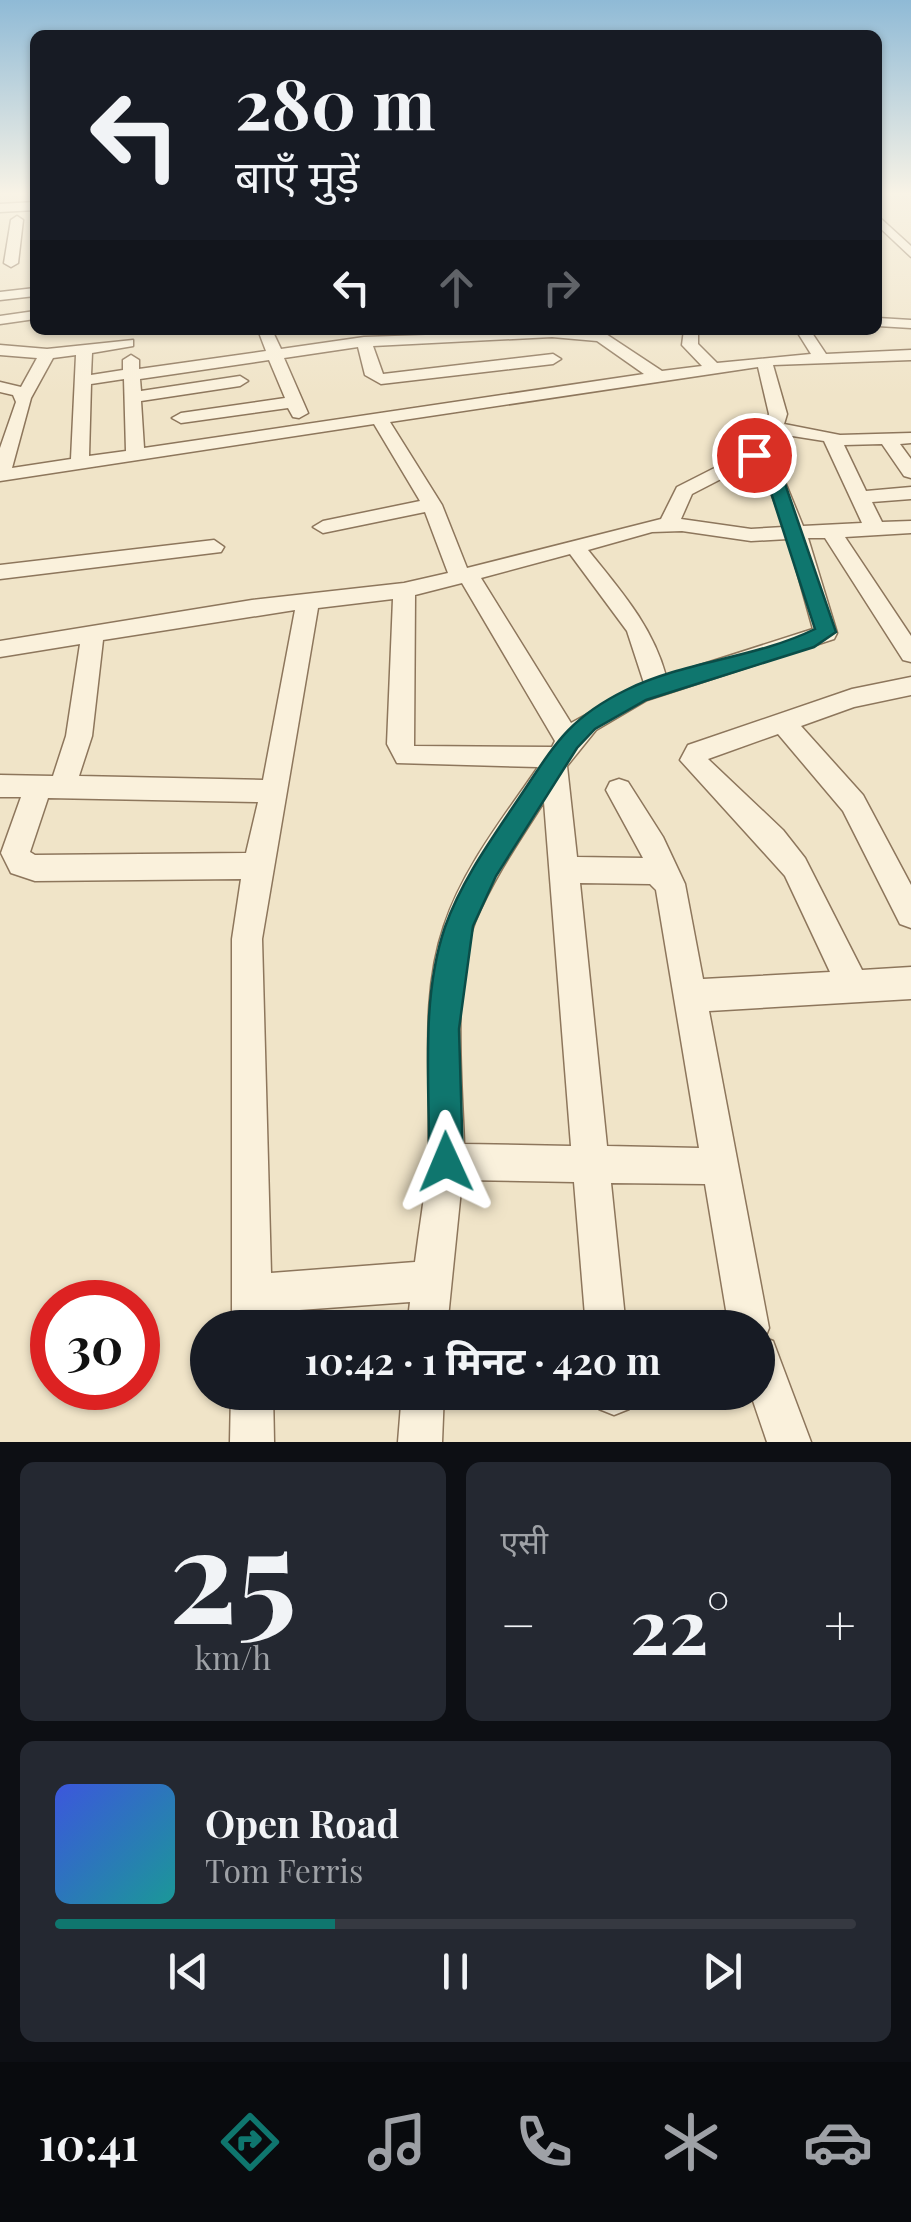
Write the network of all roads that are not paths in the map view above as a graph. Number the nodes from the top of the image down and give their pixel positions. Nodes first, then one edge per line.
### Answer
1 (30, 277) edge
2 (0, 280) edge
3 (30, 293) edge
4 (0, 296) edge
5 (30, 316) edge
6 (0, 320) edge
7 (882, 322) edge
8 (911, 324) edge
9 (79, 335) edge
10 (267, 335) edge
11 (401, 335) edge
12 (609, 335) edge
13 (691, 335) edge
14 (807, 335) edge
15 (127, 337) edge
16 (364, 342) junction
17 (0, 350) edge
18 (81, 350) junction
19 (47, 354) junction
20 (911, 354) edge
21 (277, 355) junction
22 (820, 356) junction
23 (553, 360) dead end
24 (764, 360) junction
25 (233, 361) junction
26 (713, 368) junction
27 (445, 373) junction
28 (132, 374) junction
29 (658, 376) junction
30 (240, 381) junction
31 (82, 382) junction
32 (0, 387) edge
33 (24, 396) junction
34 (133, 396) junction
35 (295, 402) junction
36 (460, 405) junction
37 (249, 408) junction
38 (181, 418) dead end
39 (379, 418) junction
40 (776, 421) junction
41 (304, 430) junction
42 (827, 437) junction
43 (911, 438) edge
44 (887, 439) junction
45 (135, 454) junction
46 (754, 455) junction
47 (80, 463) junction
48 (911, 472) edge
49 (0, 475) edge
50 (911, 493) edge
51 (857, 497) junction
52 (432, 505) junction
53 (668, 525) junction
54 (323, 527) dead end
55 (875, 529) junction
56 (832, 532) junction
57 (907, 533) edge
58 (796, 534) junction
59 (214, 547) dead end
60 (576, 548) junction
61 (0, 572) edge
62 (464, 576) junction
63 (404, 590) junction
64 (308, 600) junction
65 (92, 632) junction
66 (0, 649) edge
67 (911, 654) edge
68 (911, 686) edge
69 (657, 688) junction
70 (783, 722) junction
71 (560, 754) junction
72 (0, 786) edge
73 (50, 787) junction
74 (619, 790) dead end
75 (274, 791) junction
76 (258, 866) junction
77 (564, 870) junction
78 (663, 873) junction
79 (911, 914) edge
80 (911, 982) edge
81 (852, 985) junction
82 (691, 996) junction
83 (446, 1162) junction
84 (588, 1164) junction
85 (718, 1166) junction
86 (430, 1281) junction
87 (252, 1310) edge
88 (258, 1310) edge
89 (428, 1310) edge
90 (604, 1310) edge
91 (745, 1310) edge
92 (775, 1403) edge
93 (252, 1410) edge
94 (422, 1410) edge
95 (252, 1442) edge
96 (420, 1442) edge
97 (789, 1442) edge

1 - 2 street
3 - 4 street
5 - 6 street
7 - 8 street
9 - 18 street
10 - 21 street
11 - 16 street
12 - 29 street
13 - 26 street
14 - 22 street
15 - 18 street
15 - 28 street
16 - 21 street
16 - 27 street
17 - 19 street
18 - 19 street
18 - 31 street
19 - 33 street
20 - 22 street
21 - 25 street
21 - 35 street
22 - 24 street
23 - 27 street
24 - 26 street
24 - 40 street
25 - 28 street
25 - 30 street
26 - 29 street
27 - 36 street
28 - 31 street
28 - 34 street
29 - 36 street
30 - 34 street
30 - 37 street
31 - 47 street
32 - 33 street
33 - 49 street
34 - 45 street
35 - 37 street
35 - 41 street
36 - 39 street
37 - 38 street
39 - 41 street
39 - 52 street
40 - 42 street
40 - 46 street
41 - 45 street
42 - 44 street
42 - 51 street
43 - 44 street
44 - 48 street
45 - 47 street
46 - 53 street
46 - 58 street
47 - 49 street
50 - 51 street
51 - 55 street
52 - 54 street
52 - 62 street
53 - 58 street
53 - 60 street
55 - 56 street
55 - 57 street
56 - 58 street
56 - 67 street
58 - 69 street
59 - 61 street
60 - 62 street
60 - 69 street
62 - 63 street
62 - 71 street
63 - 64 street
63 - 71 street
64 - 65 street
64 - 75 street
65 - 66 street
65 - 73 street
68 - 70 street
69 - 71 street
70 - 79 street
70 - 81 street
71 - 77 street
71 - 83 street
72 - 73 street
73 - 75 street
73 - 76 street
74 - 78 street
75 - 76 street
76 - 87 street
77 - 78 street
77 - 84 street
78 - 82 street
80 - 81 street
81 - 82 street
82 - 85 street
83 - 84 street
83 - 86 street
84 - 85 street
84 - 90 street
85 - 91 street
86 - 88 street
86 - 89 street
92 - 97 street
93 - 95 street
94 - 96 street

